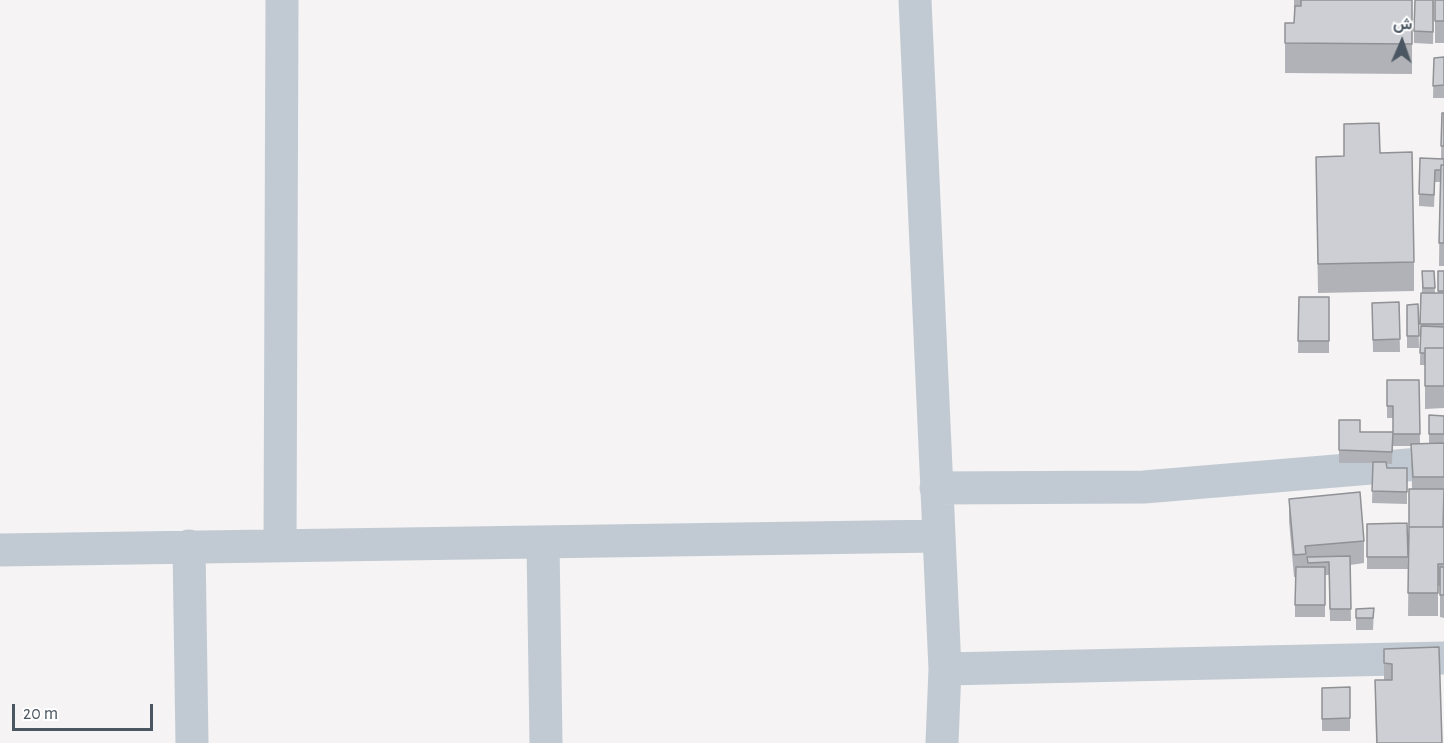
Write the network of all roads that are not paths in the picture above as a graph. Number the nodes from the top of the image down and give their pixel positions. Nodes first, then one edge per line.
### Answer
1 (282, 0) edge
2 (915, 0) edge
3 (1444, 462) edge
4 (936, 488) junction
5 (939, 536) junction
6 (543, 542) junction
7 (280, 545) junction
8 (189, 546) junction
9 (0, 550) edge
10 (1444, 658) edge
11 (945, 669) junction
12 (192, 743) edge
13 (546, 743) edge
14 (942, 743) edge

1 - 7 street
2 - 4 street
3 - 4 street
4 - 5 street
5 - 6 street
5 - 11 street
6 - 7 street
6 - 13 street
7 - 8 street
8 - 9 street
8 - 12 street
10 - 11 street
11 - 14 street

